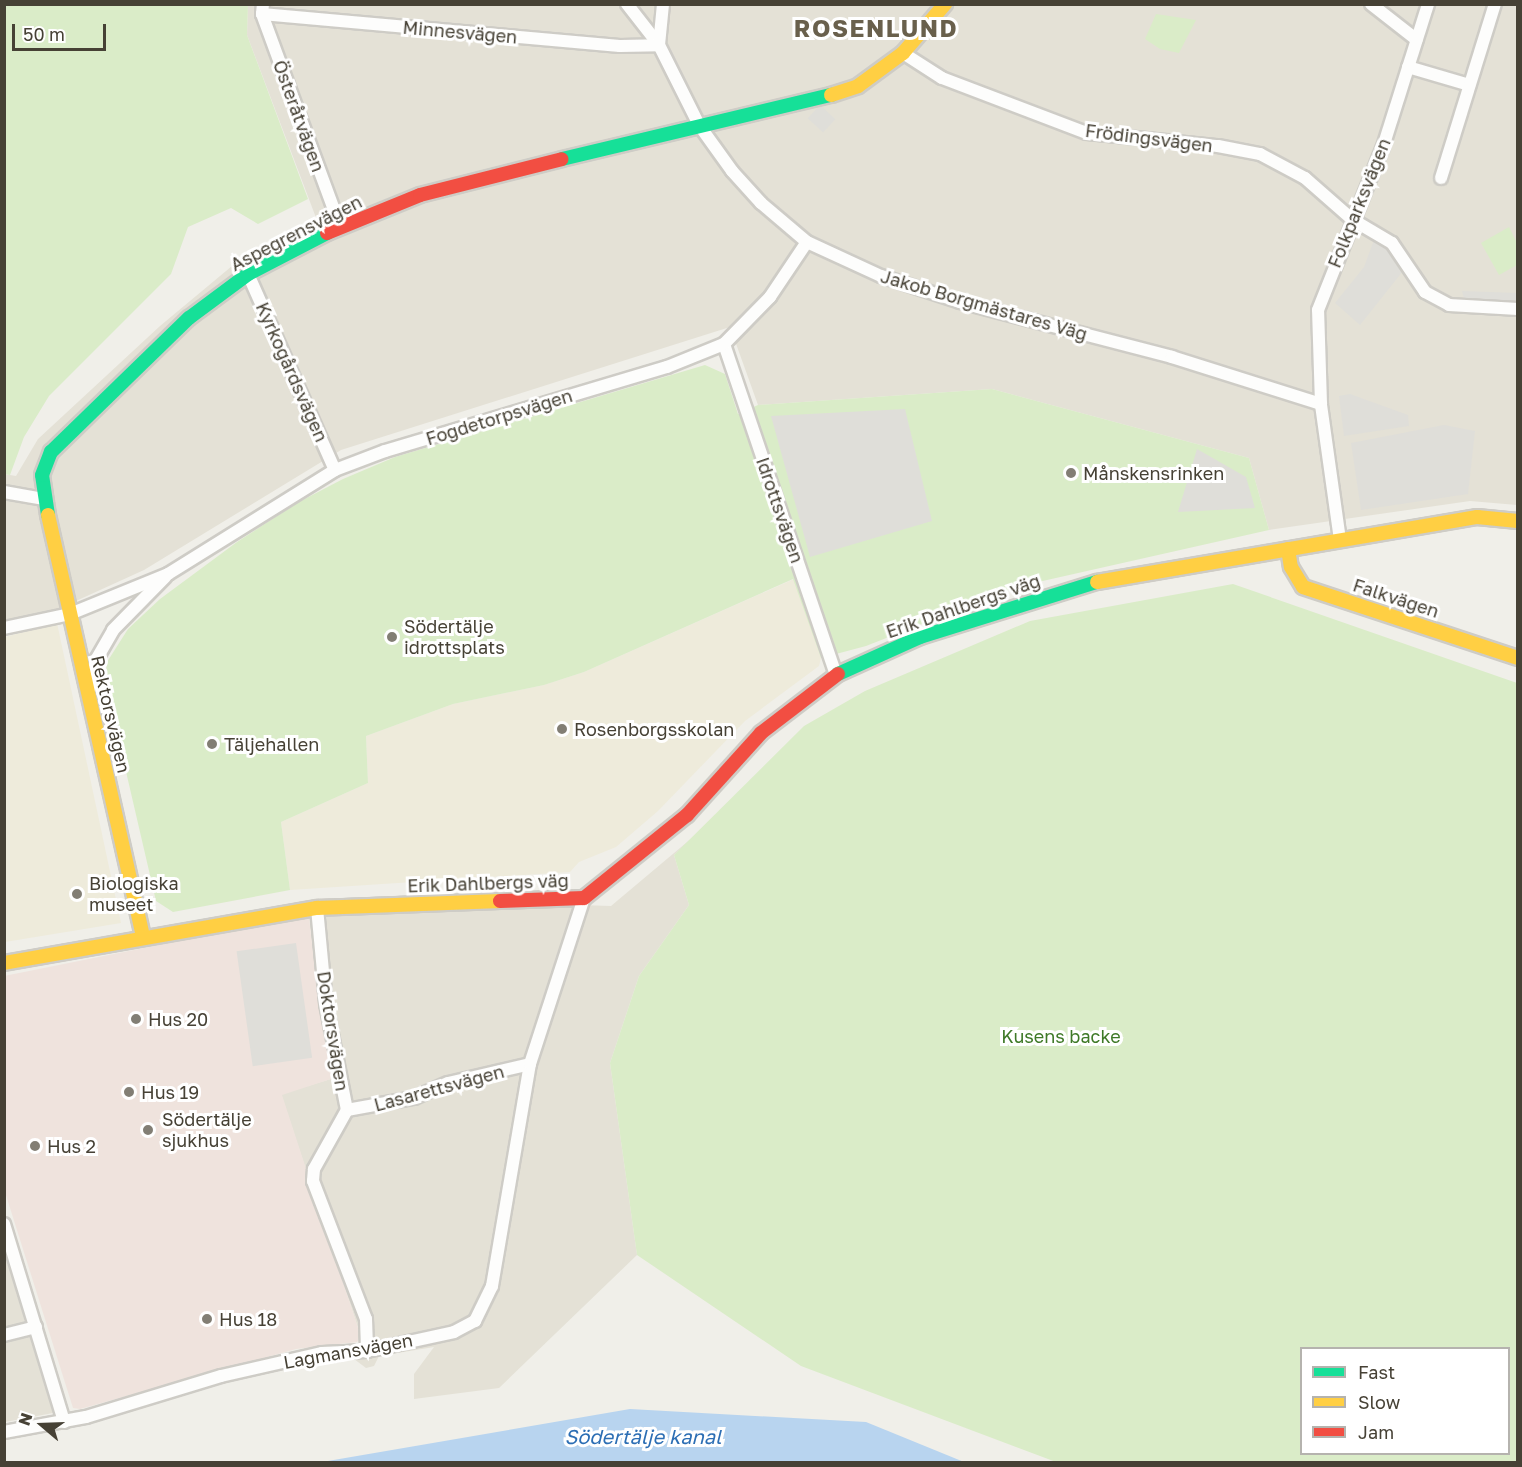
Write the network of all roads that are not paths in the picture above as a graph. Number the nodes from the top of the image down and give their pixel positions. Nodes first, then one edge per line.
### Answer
1 (627, 4) edge
2 (663, 4) edge
3 (945, 4) edge
4 (1371, 4) edge
5 (1428, 4) edge
6 (1495, 4) edge
7 (262, 9) edge
8 (1417, 40) junction
9 (659, 45) junction
10 (903, 53) junction
11 (1408, 68) junction
12 (1469, 86) junction
13 (699, 125) junction
14 (1441, 178) dead end
15 (1353, 220) junction
16 (340, 226) junction
17 (807, 242) junction
18 (248, 274) junction
19 (1518, 309) edge
20 (724, 344) junction
21 (1321, 404) junction
22 (335, 470) junction
23 (4, 492) edge
24 (44, 499) junction
25 (1518, 521) edge
26 (1340, 540) junction
27 (1288, 549) junction
28 (168, 574) junction
29 (70, 614) junction
30 (4, 628) edge
31 (1518, 658) edge
32 (836, 675) junction
33 (88, 696) junction
34 (584, 898) junction
35 (317, 908) junction
36 (143, 938) junction
37 (4, 963) edge
38 (530, 1064) junction
39 (347, 1110) junction
40 (4, 1224) edge
41 (36, 1327) junction
42 (4, 1335) edge
43 (367, 1351) junction
44 (64, 1422) junction
45 (4, 1432) edge

1 - 9 street, Jakob Borgmästares Väg
2 - 9 street
3 - 10 street, Aspegrensvägen
4 - 8 street
5 - 8 street, Folkparksvägen
6 - 12 street
7 - 9 street, Minnesvägen
7 - 16 street, Österåtvägen
8 - 11 street, Folkparksvägen
9 - 13 street, Jakob Borgmästares Väg
10 - 13 street, Aspegrensvägen
10 - 15 street, Frödingsvägen
11 - 12 street
11 - 15 street, Folkparksvägen
12 - 14 street
13 - 16 street, Aspegrensvägen
13 - 17 street, Jakob Borgmästares Väg
15 - 19 street, Frödingsvägen
15 - 21 street, Folkparksvägen
16 - 18 street, Aspegrensvägen
17 - 20 street, Fogdetorpsvägen
17 - 21 street, Jakob Borgmästares Väg
18 - 22 street, Kyrkogårdsvägen
18 - 24 street, Aspegrensvägen
20 - 22 street, Fogdetorpsvägen
20 - 32 street, Idrottsvägen
21 - 26 street
22 - 28 street, Fogdetorpsvägen
23 - 24 street
24 - 29 street, Rektorsvägen
25 - 26 street, Erik Dahlbergs väg
26 - 27 street, Erik Dahlbergs väg
27 - 31 street, Falkvägen
27 - 32 street, Erik Dahlbergs väg
28 - 29 street, Fogdetorpsvägen
28 - 33 street, Fogdetorpsvägen
29 - 30 street, Fogdetorpsvägen
29 - 33 street, Rektorsvägen
32 - 34 street, Erik Dahlbergs väg
33 - 36 street, Rektorsvägen
34 - 35 street, Erik Dahlbergs väg
34 - 38 street, Lagmansvägen
35 - 36 street, Erik Dahlbergs väg
35 - 39 street, Doktorsvägen
36 - 37 street, Erik Dahlbergs väg
38 - 39 street, Lasarettsvägen
38 - 43 street, Lagmansvägen
39 - 43 street, Doktorsvägen
40 - 41 street
41 - 42 street
41 - 44 street
43 - 44 street, Lagmansvägen
44 - 45 street, Lagmansvägen

